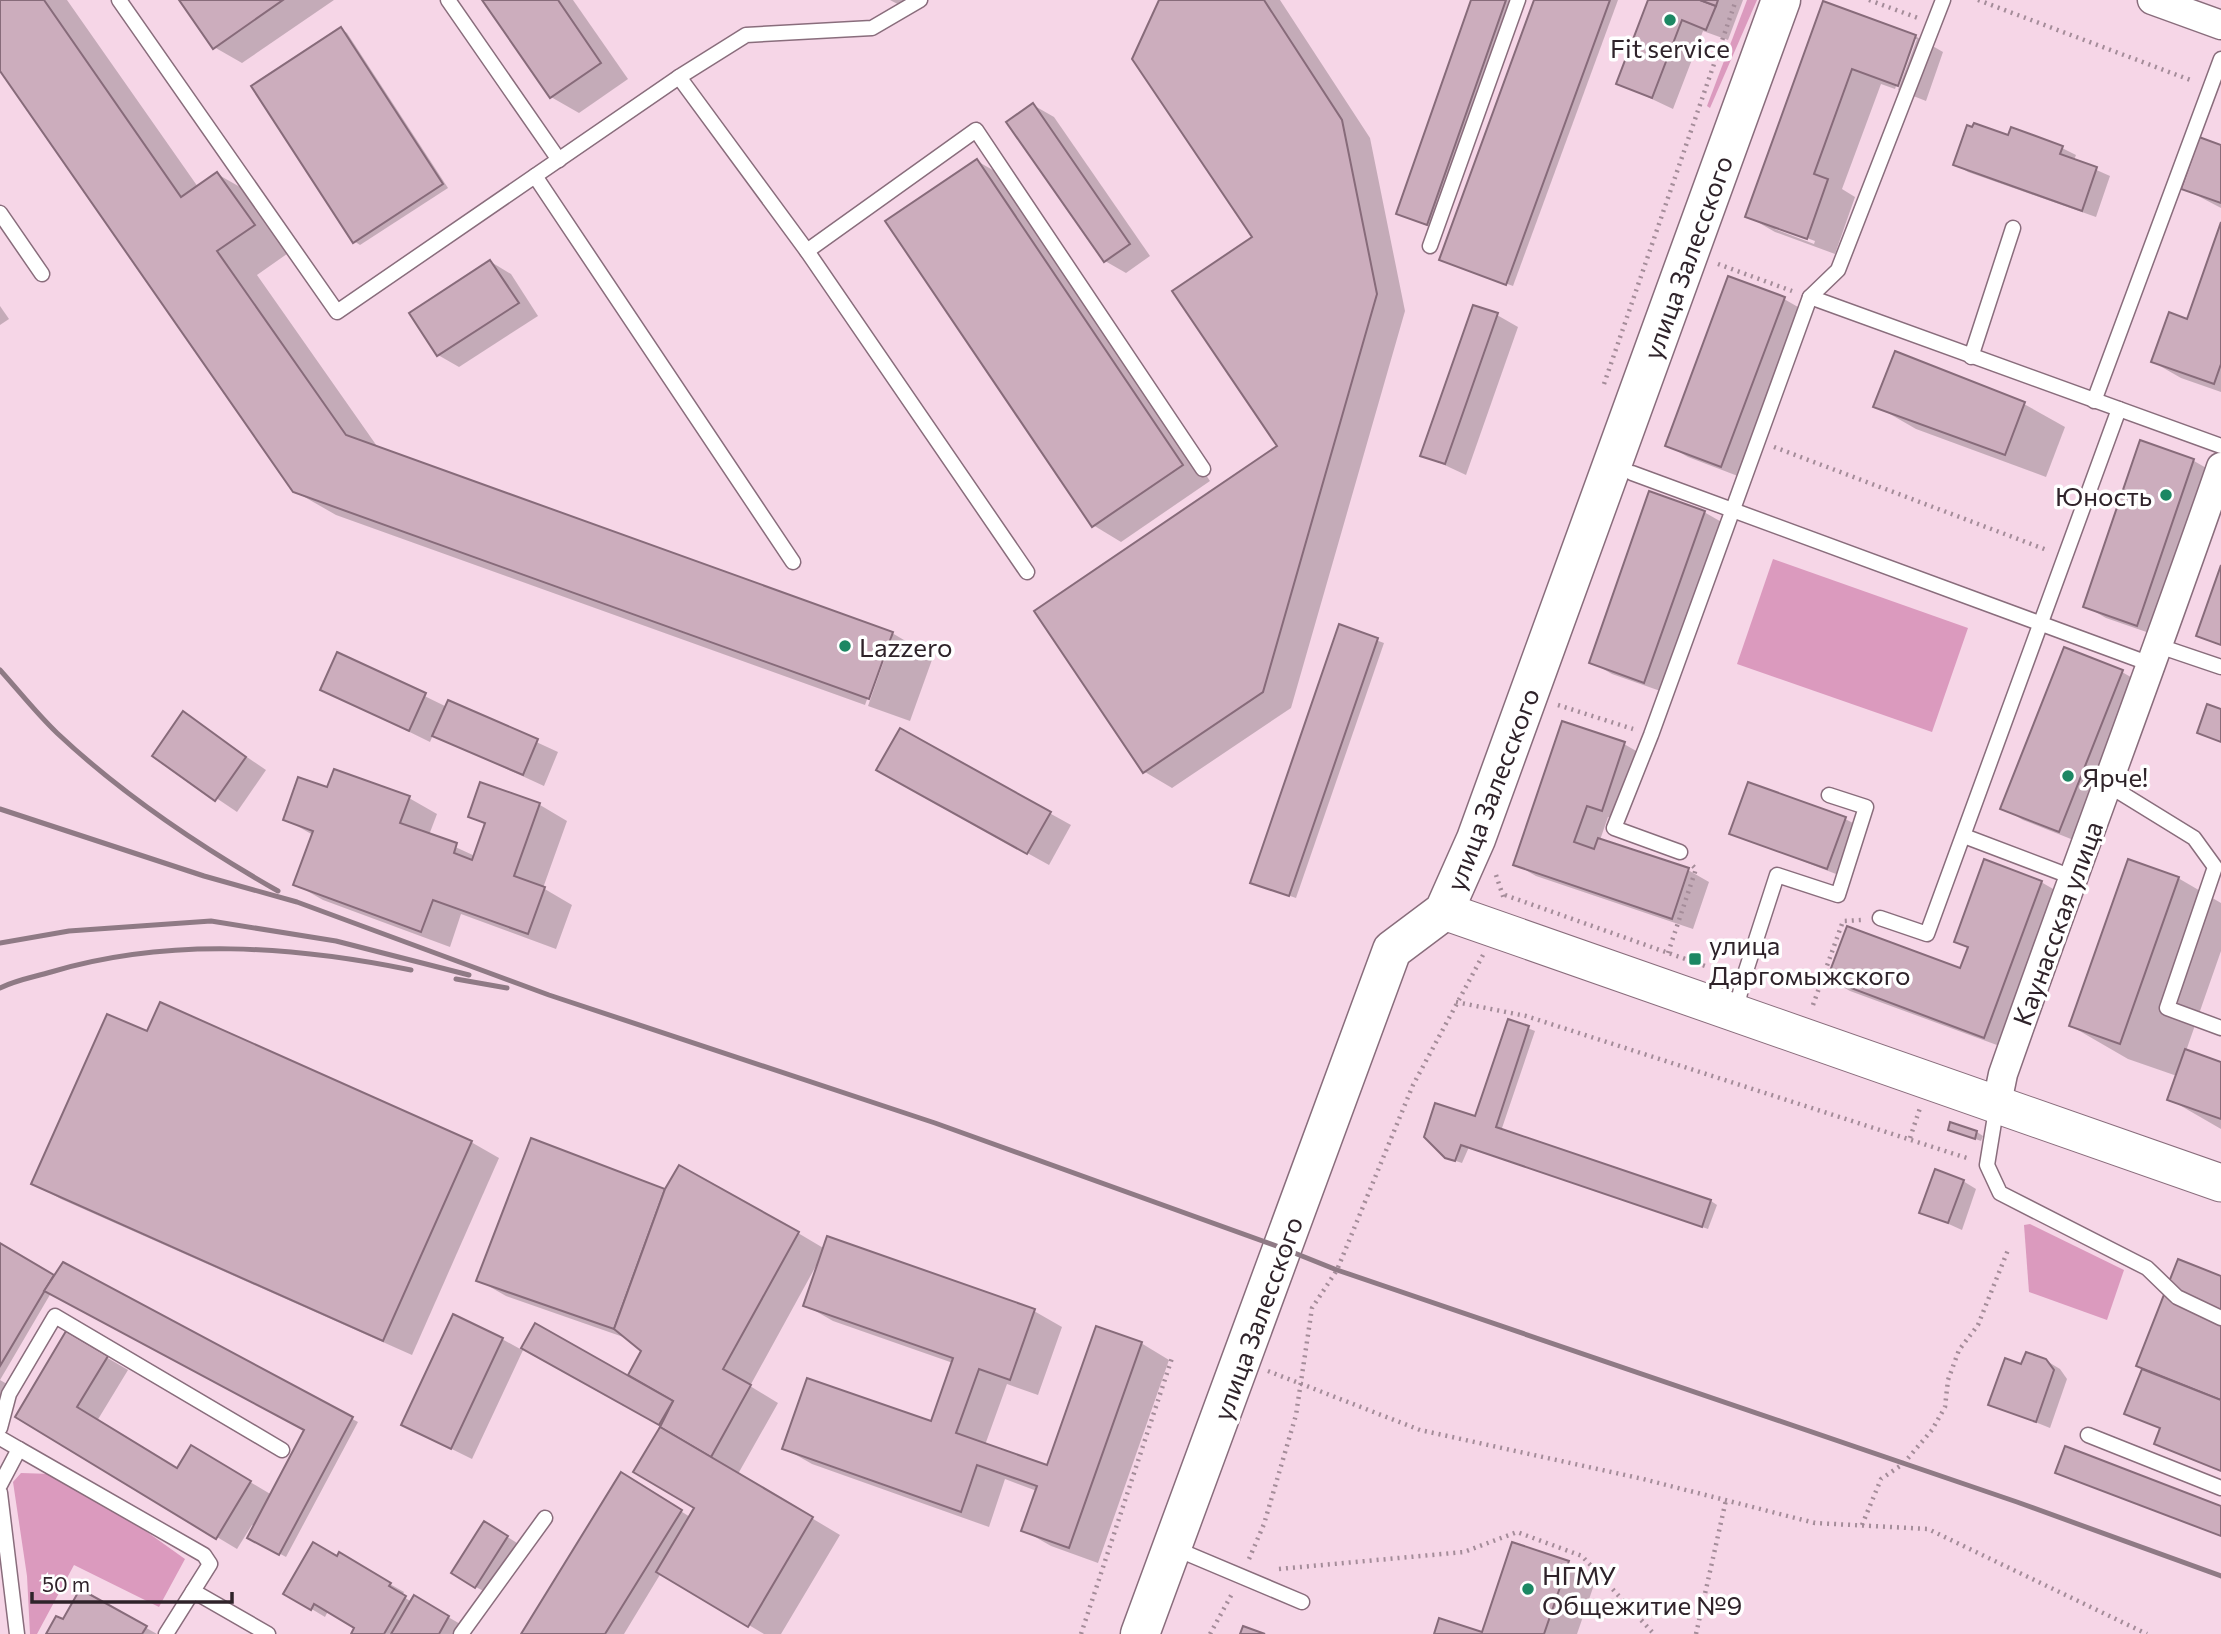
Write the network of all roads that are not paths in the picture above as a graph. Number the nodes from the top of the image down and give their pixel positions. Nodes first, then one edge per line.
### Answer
1 (119, 0) edge
2 (448, 0) edge
3 (920, 0) edge
4 (1518, 0) edge
5 (1781, 0) edge
6 (1944, 0) edge
7 (2152, 0) edge
8 (2191, 7) edge
9 (2221, 24) edge
10 (2221, 59) edge
11 (679, 77) junction
12 (559, 160) junction
13 (535, 176) junction
14 (0, 213) edge
15 (2013, 228) dead end
16 (1430, 246) dead end
17 (807, 251) junction
18 (41, 274) dead end
19 (1810, 297) junction
20 (1971, 356) junction
21 (2094, 401) junction
22 (2119, 409) junction
23 (2221, 446) edge
24 (2221, 468) edge
25 (1203, 469) dead end
26 (1632, 473) dead end
27 (1731, 512) junction
28 (793, 562) dead end
29 (1027, 572) dead end
30 (2040, 625) junction
31 (2156, 656) junction
32 (2221, 667) edge
33 (2108, 785) junction
34 (1829, 795) dead end
35 (1964, 836) junction
36 (1680, 852) road end
37 (2072, 877) junction
38 (1444, 911) junction
39 (1880, 918) road end
40 (1737, 1011) junction
41 (2221, 1028) edge
42 (1997, 1103) junction
43 (2221, 1183) edge
44 (2221, 1318) edge
45 (0, 1428) edge
46 (2088, 1435) dead end
47 (0, 1438) edge
48 (19, 1449) junction
49 (282, 1450) dead end
50 (0, 1485) edge
51 (2221, 1488) edge
52 (0, 1493) edge
53 (545, 1518) dead end
54 (1172, 1547) junction
55 (193, 1591) junction
56 (1302, 1601) dead end
57 (17, 1634) edge
58 (166, 1634) edge
59 (268, 1634) edge
60 (461, 1634) edge
61 (1140, 1634) edge

1 - 13 lane
2 - 12 lane
3 - 11 lane
4 - 16 lane
5 - 38 main road, улица Залесского
6 - 19 lane
7 - 8 street
8 - 9 street
10 - 21 lane
11 - 12 lane
11 - 17 lane
12 - 13 lane
13 - 28 lane
14 - 18 lane
15 - 20 lane
17 - 25 lane
17 - 29 lane
19 - 20 lane
19 - 27 lane
20 - 21 lane
21 - 22 lane
22 - 23 lane
22 - 30 lane
24 - 31 street, Каунасская улица
26 - 27 lane
27 - 30 lane
27 - 36 lane
30 - 31 lane
30 - 35 lane
31 - 32 lane
31 - 33 street, Каунасская улица
33 - 37 street, Каунасская улица
33 - 41 lane
34 - 40 lane
35 - 37 lane
35 - 39 lane
37 - 42 street, Каунасская улица
38 - 40 street
38 - 54 main road, улица Залесского
40 - 42 street
42 - 43 street
42 - 44 lane
45 - 49 lane
46 - 51 lane
47 - 48 lane
48 - 50 lane
48 - 55 lane
52 - 57 lane
53 - 60 lane
54 - 56 lane
54 - 61 main road, улица Залесского
55 - 58 lane
55 - 59 lane

